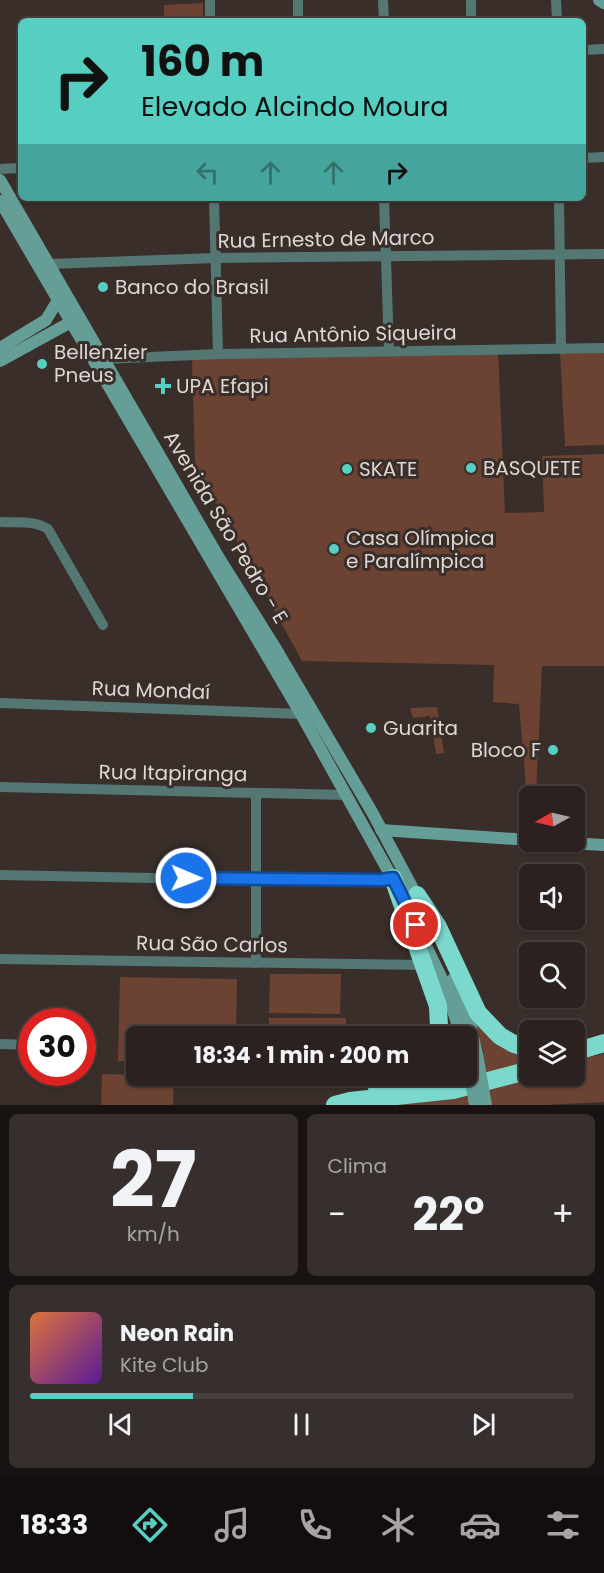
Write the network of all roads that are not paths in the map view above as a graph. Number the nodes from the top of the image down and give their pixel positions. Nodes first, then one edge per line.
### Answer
1 (210, 0) edge
2 (298, 0) edge
3 (383, 0) edge
4 (471, 0) edge
5 (556, 0) edge
6 (599, 0) edge
7 (604, 3) edge
8 (210, 18) edge
9 (298, 18) edge
10 (384, 18) edge
11 (471, 18) edge
12 (557, 18) edge
13 (604, 49) edge
14 (586, 50) edge
15 (586, 158) edge
16 (604, 158) edge
17 (18, 168) edge
18 (0, 169) edge
19 (0, 180) edge
20 (0, 201) edge
21 (214, 201) edge
22 (384, 201) edge
23 (559, 201) edge
24 (604, 254) edge
25 (385, 255) junction
26 (560, 255) junction
27 (216, 258) junction
28 (49, 264) junction
29 (58, 300) junction
30 (71, 322) junction
31 (0, 348) edge
32 (604, 348) edge
33 (561, 349) junction
34 (389, 351) junction
35 (218, 354) junction
36 (104, 359) junction
37 (0, 361) edge
38 (0, 522) edge
39 (103, 625) dead end
40 (0, 703) edge
41 (301, 714) junction
42 (0, 787) edge
43 (256, 793) junction
44 (346, 795) junction
45 (381, 830) junction
46 (519, 839) edge
47 (585, 844) edge
48 (604, 845) edge
49 (0, 875) edge
50 (393, 878) junction
51 (256, 880) junction
52 (417, 895) junction
53 (0, 959) edge
54 (256, 963) junction
55 (423, 965) junction
56 (439, 1026) edge
57 (458, 1026) edge
58 (471, 1026) edge
59 (604, 1043) edge
60 (0, 1044) edge
61 (18, 1045) edge
62 (519, 1046) edge
63 (585, 1048) edge
64 (519, 1073) edge
65 (477, 1077) edge
66 (395, 1086) edge
67 (474, 1086) edge
68 (343, 1103) edge
69 (476, 1105) edge
70 (486, 1105) edge

1 - 8 street
2 - 9 street
3 - 10 street
4 - 11 street
5 - 12 street
6 - 7 main road
13 - 14 street
15 - 16 street
17 - 18 street
19 - 28 main road, Avenida São Pedro - E
20 - 29 main road, Avenida São Pedro - E
21 - 27 street
22 - 25 street
23 - 26 street
24 - 26 street, Rua Ernesto de Marco
25 - 26 street, Rua Ernesto de Marco
25 - 27 street, Rua Ernesto de Marco
25 - 34 street
26 - 33 street
27 - 28 street, Rua Ernesto de Marco
27 - 35 street
28 - 36 main road, Avenida São Pedro - E
29 - 30 main road, Avenida São Pedro - E
29 - 31 main road
30 - 37 main road
30 - 41 main road, Avenida São Pedro - E
32 - 33 street, Rua Antônio Siqueira
33 - 34 street, Rua Antônio Siqueira
34 - 35 street, Rua Antônio Siqueira
35 - 36 street, Rua Antônio Siqueira
36 - 45 main road, Avenida São Pedro - E
38 - 39 street
40 - 41 street, Rua Mondaí
41 - 44 main road, Avenida São Pedro - E
42 - 43 street, Rua Itapiranga
43 - 44 street, Rua Itapiranga
43 - 51 street
44 - 50 main road, Avenida São Pedro - E
45 - 46 main road
45 - 52 main road, Avenida São Pedro - E
47 - 48 main road
49 - 51 street
50 - 51 street
50 - 55 highway
50 - 57 main road, Avenida São Pedro - E
51 - 54 street
52 - 58 main road, Avenida São Pedro - E
52 - 62 highway
53 - 54 street, Rua São Carlos
54 - 55 street, Rua São Carlos
55 - 56 highway
59 - 63 highway
60 - 61 street
64 - 68 highway
65 - 70 main road, bridge
66 - 68 highway
67 - 69 main road, bridge

